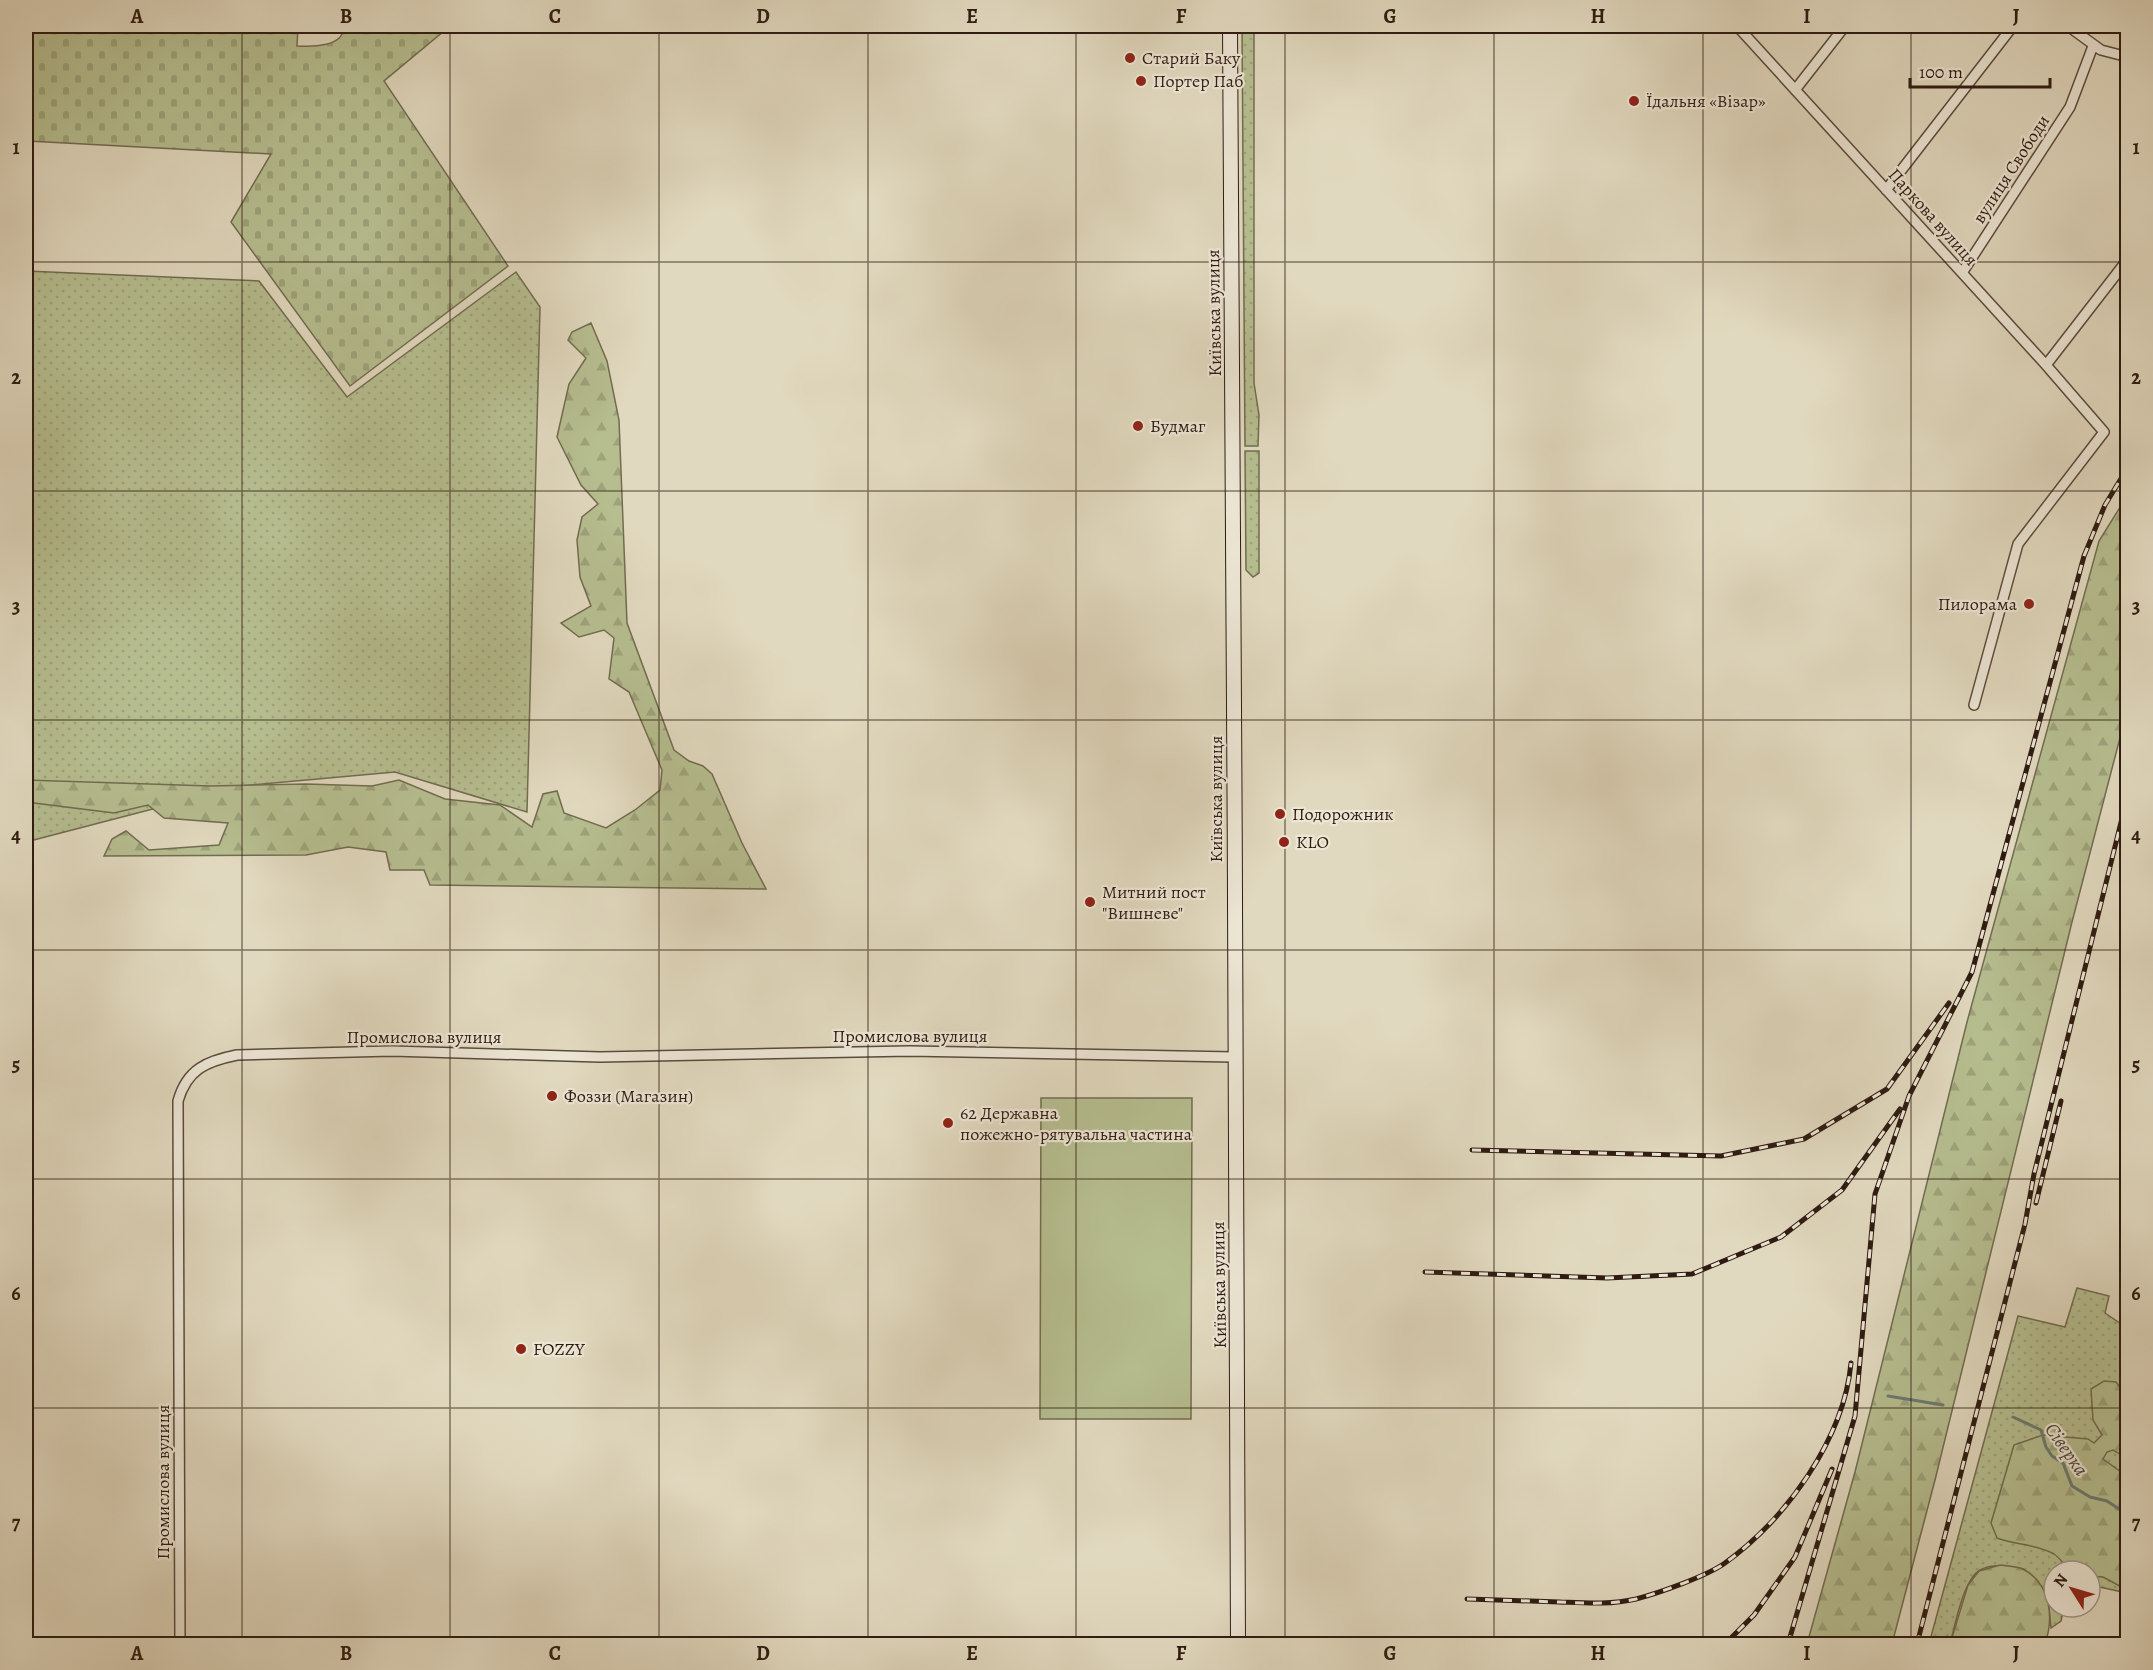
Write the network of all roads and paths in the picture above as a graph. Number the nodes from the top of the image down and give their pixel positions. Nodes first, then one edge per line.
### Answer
1 (1230, 26) edge
2 (1737, 26) edge
3 (1845, 26) edge
4 (2013, 26) edge
5 (2068, 26) edge
6 (2093, 46) junction
7 (2127, 57) edge
8 (1795, 90) junction
9 (1886, 190) junction
10 (2127, 259) edge
11 (1962, 273) junction
12 (2046, 364) junction
13 (1974, 705) dead end
14 (1234, 1057) junction
15 (180, 1644) edge
16 (1238, 1644) edge

1 - 14 main road, Київська вулиця
2 - 8 street, Паркова вулиця
3 - 8 street
4 - 9 street
5 - 6 street
6 - 7 street
6 - 11 street, вулиця Свободи
8 - 9 street, Паркова вулиця
9 - 11 street, Паркова вулиця
10 - 12 street
11 - 12 street, Паркова вулиця
12 - 13 street, Паркова вулиця
14 - 15 street, Промислова вулиця
14 - 16 main road, Київська вулиця

